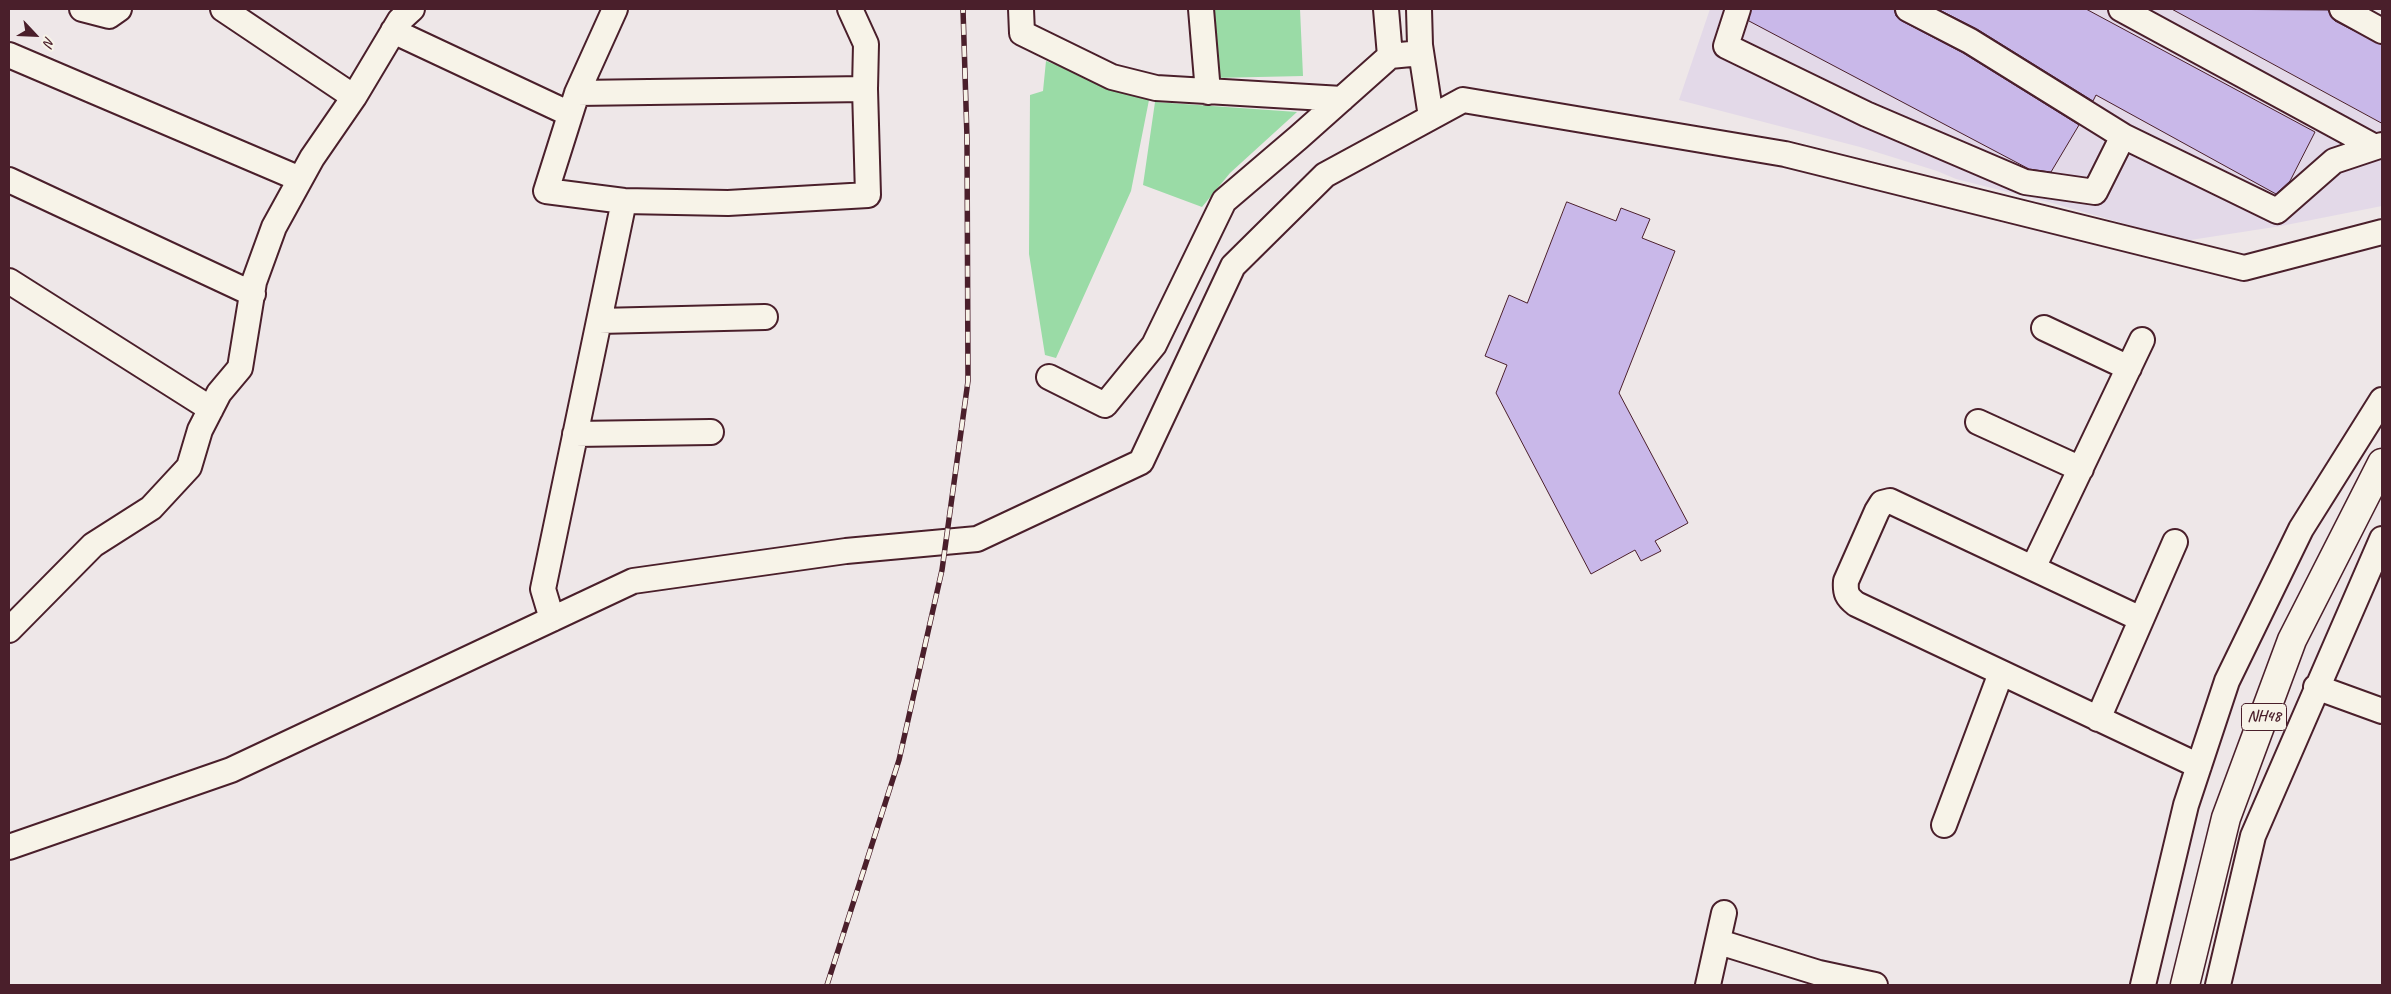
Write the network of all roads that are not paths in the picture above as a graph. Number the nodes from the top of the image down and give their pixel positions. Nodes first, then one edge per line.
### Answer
1 (82, 9) edge
2 (119, 9) edge
3 (223, 9) edge
4 (412, 9) edge
5 (615, 9) edge
6 (850, 9) edge
7 (1021, 9) edge
8 (1201, 9) edge
9 (1386, 9) edge
10 (1419, 9) edge
11 (1738, 9) edge
12 (1908, 9) edge
13 (2121, 9) edge
14 (2342, 9) edge
15 (393, 31) junction
16 (2382, 31) edge
17 (1421, 53) junction
18 (9, 54) edge
19 (1390, 56) junction
20 (865, 89) junction
21 (1208, 92) junction
22 (354, 97) junction
23 (1342, 99) junction
24 (573, 104) junction
25 (1431, 117) junction
26 (2123, 136) junction
27 (2379, 146) edge
28 (300, 179) junction
29 (9, 180) edge
30 (624, 201) junction
31 (2382, 232) edge
32 (9, 281) edge
33 (252, 294) junction
34 (766, 318) dead end
35 (599, 321) junction
36 (2044, 328) dead end
37 (2142, 340) dead end
38 (2129, 368) junction
39 (1049, 377) dead end
40 (2382, 400) edge
41 (211, 409) junction
42 (1978, 422) dead end
43 (712, 432) dead end
44 (575, 434) junction
45 (2382, 463) edge
46 (2081, 469) junction
47 (2382, 499) edge
48 (2382, 538) edge
49 (2175, 542) dead end
50 (2033, 568) junction
51 (552, 619) junction
52 (2140, 620) junction
53 (9, 630) edge
54 (2001, 674) junction
55 (2316, 687) junction
56 (2382, 711) edge
57 (2098, 719) junction
58 (2199, 766) junction
59 (1944, 825) dead end
60 (9, 847) edge
61 (1724, 914) dead end
62 (1719, 942) junction
63 (1708, 985) edge
64 (1876, 985) edge
65 (2143, 985) edge
66 (2185, 985) edge
67 (2203, 985) edge
68 (2218, 985) edge

1 - 2 street
3 - 22 street
4 - 15 street
5 - 24 street
6 - 20 street
7 - 21 street
8 - 21 street
9 - 19 street
10 - 17 street
11 - 26 street
12 - 26 street
13 - 27 street
14 - 16 street
15 - 22 street
15 - 24 street
17 - 19 street
17 - 25 street
18 - 28 street
19 - 23 street
20 - 24 street
20 - 30 street
21 - 23 street
22 - 28 street
23 - 39 street
24 - 30 street
25 - 31 street
25 - 51 street
26 - 27 street
28 - 33 street
29 - 33 street
30 - 35 street
32 - 41 street
33 - 41 street
34 - 35 street
35 - 44 street
36 - 38 street
37 - 38 street
38 - 46 street
40 - 58 street
41 - 53 street
42 - 46 street
43 - 44 street
44 - 51 street
45 - 66 highway, NH48
46 - 50 street
47 - 67 highway, NH48
48 - 55 street
49 - 52 street
50 - 52 street
50 - 54 street
51 - 60 street
52 - 57 street
54 - 57 street
54 - 59 street
55 - 56 street
55 - 68 street
57 - 58 street
58 - 65 street
61 - 62 street
62 - 63 street
62 - 64 street

